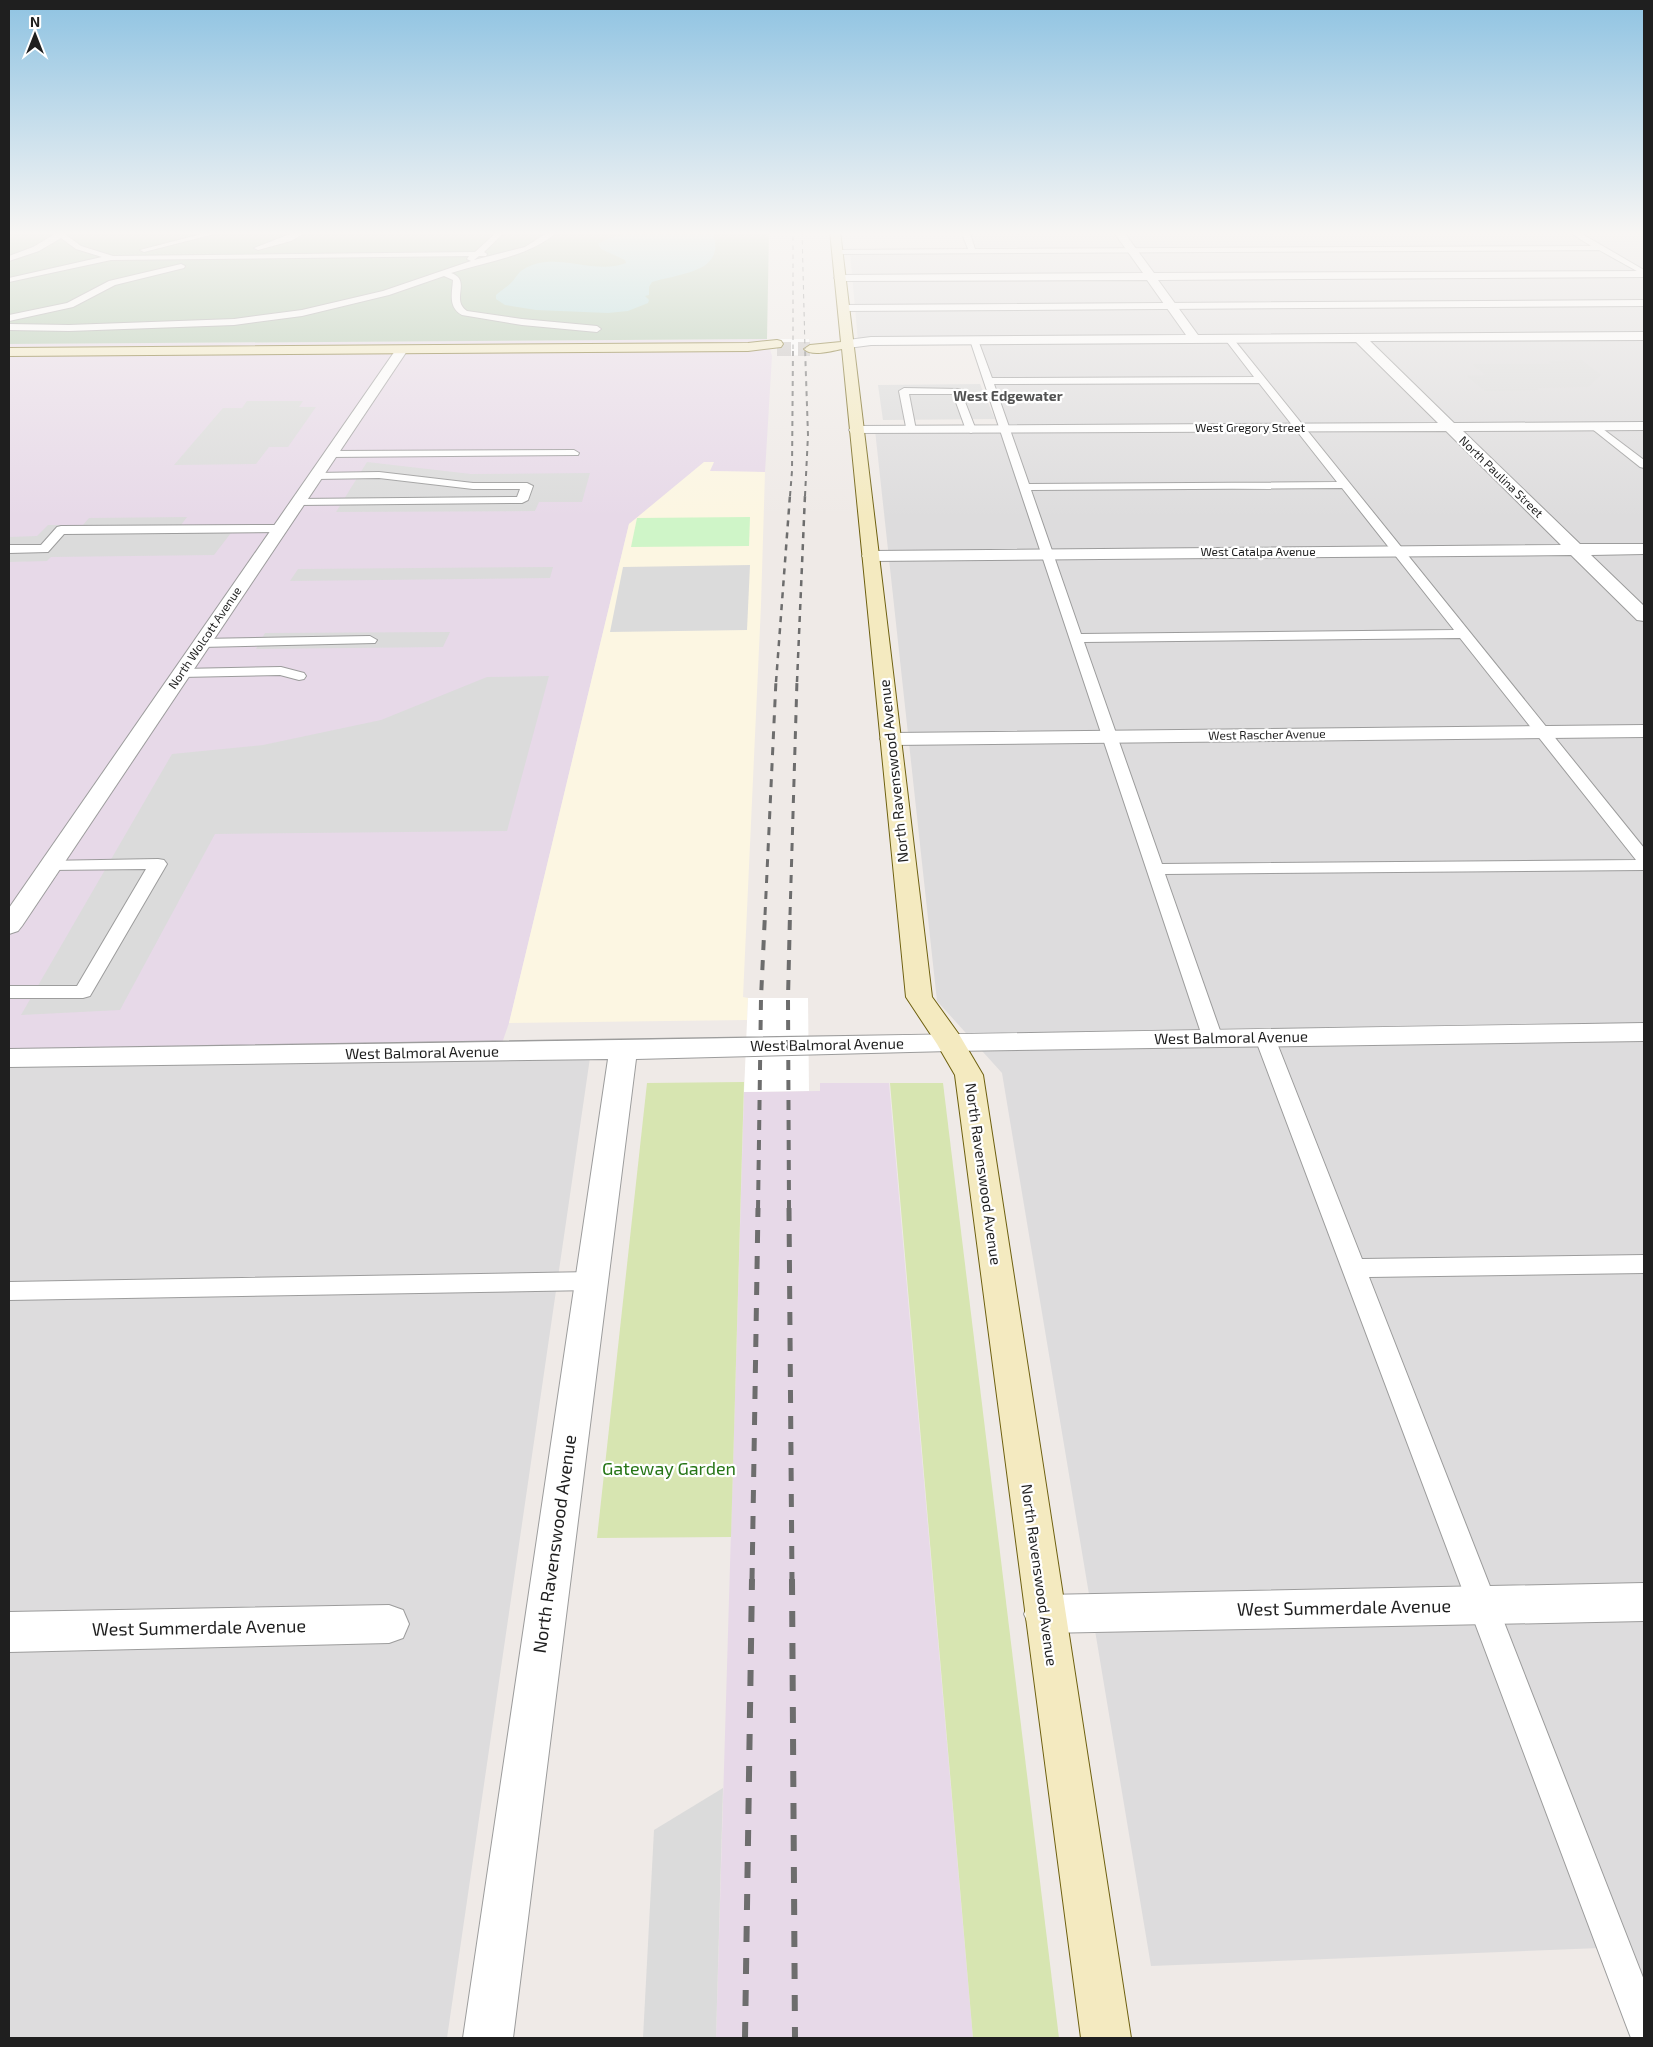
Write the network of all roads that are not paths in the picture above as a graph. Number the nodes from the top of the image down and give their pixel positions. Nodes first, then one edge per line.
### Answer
1 (9, 327) edge
2 (109, 327) edge
3 (570, 327) edge
4 (846, 327) edge
5 (1186, 327) edge
6 (597, 329) dead end
7 (1644, 336) edge
8 (1228, 338) junction
9 (1359, 338) junction
10 (1195, 339) junction
11 (974, 340) junction
12 (848, 344) junction
13 (809, 346) tunnel mouth
14 (777, 347) tunnel mouth
15 (401, 351) junction
16 (9, 352) edge
17 (1261, 380) junction
18 (989, 381) junction
19 (1595, 426) junction
20 (1644, 426) edge
21 (1450, 427) junction
22 (1299, 428) junction
23 (856, 430) junction
24 (911, 430) junction
25 (971, 430) junction
26 (1005, 430) junction
27 (330, 454) junction
28 (574, 454) dead end
29 (1644, 465) edge
30 (316, 476) junction
31 (1345, 485) junction
32 (1025, 487) junction
33 (297, 502) junction
34 (280, 529) junction
35 (9, 549) edge
36 (1644, 549) edge
37 (1576, 550) junction
38 (1398, 551) junction
39 (1048, 554) junction
40 (871, 556) junction
41 (1644, 616) edge
42 (1464, 634) junction
43 (1076, 638) junction
44 (370, 640) dead end
45 (201, 643) junction
46 (181, 673) junction
47 (299, 676) dead end
48 (1644, 731) edge
49 (1543, 732) junction
50 (1110, 736) junction
51 (890, 738) junction
52 (1644, 859) edge
53 (50, 865) junction
54 (1644, 865) edge
55 (1155, 869) junction
56 (9, 926) edge
57 (9, 992) edge
58 (1644, 1032) edge
59 (1264, 1038) junction
60 (1214, 1039) junction
61 (950, 1042) junction
62 (623, 1050) junction
63 (9, 1058) edge
64 (1644, 1264) edge
65 (1353, 1268) junction
66 (592, 1281) junction
67 (9, 1290) edge
68 (1644, 1602) edge
69 (1482, 1606) junction
70 (1044, 1614) junction
71 (389, 1624) dead end
72 (9, 1632) edge
73 (1644, 2025) edge
74 (488, 2038) edge
75 (1106, 2038) edge

1 - 2 lane
3 - 6 lane
4 - 12 street, North Ravenswood Avenue
5 - 10 street
7 - 9 street
8 - 9 street
8 - 10 street
8 - 17 lane
9 - 21 street, North Paulina Street
10 - 11 street
11 - 12 street
11 - 18 lane
12 - 13 street
12 - 23 street, North Ravenswood Avenue
14 - 15 street
15 - 16 street
15 - 27 street, North Wolcott Avenue
17 - 18 lane
17 - 22 lane
18 - 26 lane
19 - 20 street, West Gregory Street
19 - 21 street, West Gregory Street
19 - 29 lane
21 - 22 street, West Gregory Street
21 - 37 street, North Paulina Street
22 - 26 street, West Gregory Street
22 - 31 lane
23 - 24 street, West Gregory Street
23 - 40 street, North Ravenswood Avenue
24 - 25 street, West Gregory Street
24 - 25 lane
25 - 26 street, West Gregory Street
26 - 32 lane
27 - 28 lane
27 - 30 street, North Wolcott Avenue
30 - 33 street, North Wolcott Avenue
30 - 33 lane
31 - 32 lane
31 - 38 lane
32 - 39 lane
33 - 34 street, North Wolcott Avenue
34 - 35 lane
34 - 45 street, North Wolcott Avenue
36 - 37 street, West Catalpa Avenue
37 - 38 street, West Catalpa Avenue
37 - 41 street, North Paulina Street
38 - 39 street, West Catalpa Avenue
38 - 42 lane
39 - 40 street, West Catalpa Avenue
39 - 43 lane
40 - 51 street, North Ravenswood Avenue
42 - 43 lane
42 - 49 lane
43 - 50 lane
44 - 45 lane
45 - 46 street, North Wolcott Avenue
46 - 47 lane
46 - 53 street, North Wolcott Avenue
48 - 49 street, West Rascher Avenue
49 - 50 street, West Rascher Avenue
49 - 52 lane
50 - 51 street, West Rascher Avenue
50 - 55 lane
51 - 61 street, North Ravenswood Avenue
53 - 56 street, North Wolcott Avenue
53 - 57 lane
54 - 55 lane
55 - 60 lane
58 - 59 street, West Balmoral Avenue
59 - 60 street, West Balmoral Avenue
59 - 65 lane
60 - 61 street, West Balmoral Avenue
61 - 62 street, West Balmoral Avenue
61 - 70 street, North Ravenswood Avenue
62 - 63 street, West Balmoral Avenue
62 - 66 street, North Ravenswood Avenue
64 - 65 lane
65 - 69 lane
66 - 67 lane
66 - 74 street, North Ravenswood Avenue
68 - 69 street, West Summerdale Avenue
69 - 70 street, West Summerdale Avenue
69 - 73 lane
70 - 75 street, North Ravenswood Avenue
71 - 72 street, West Summerdale Avenue

